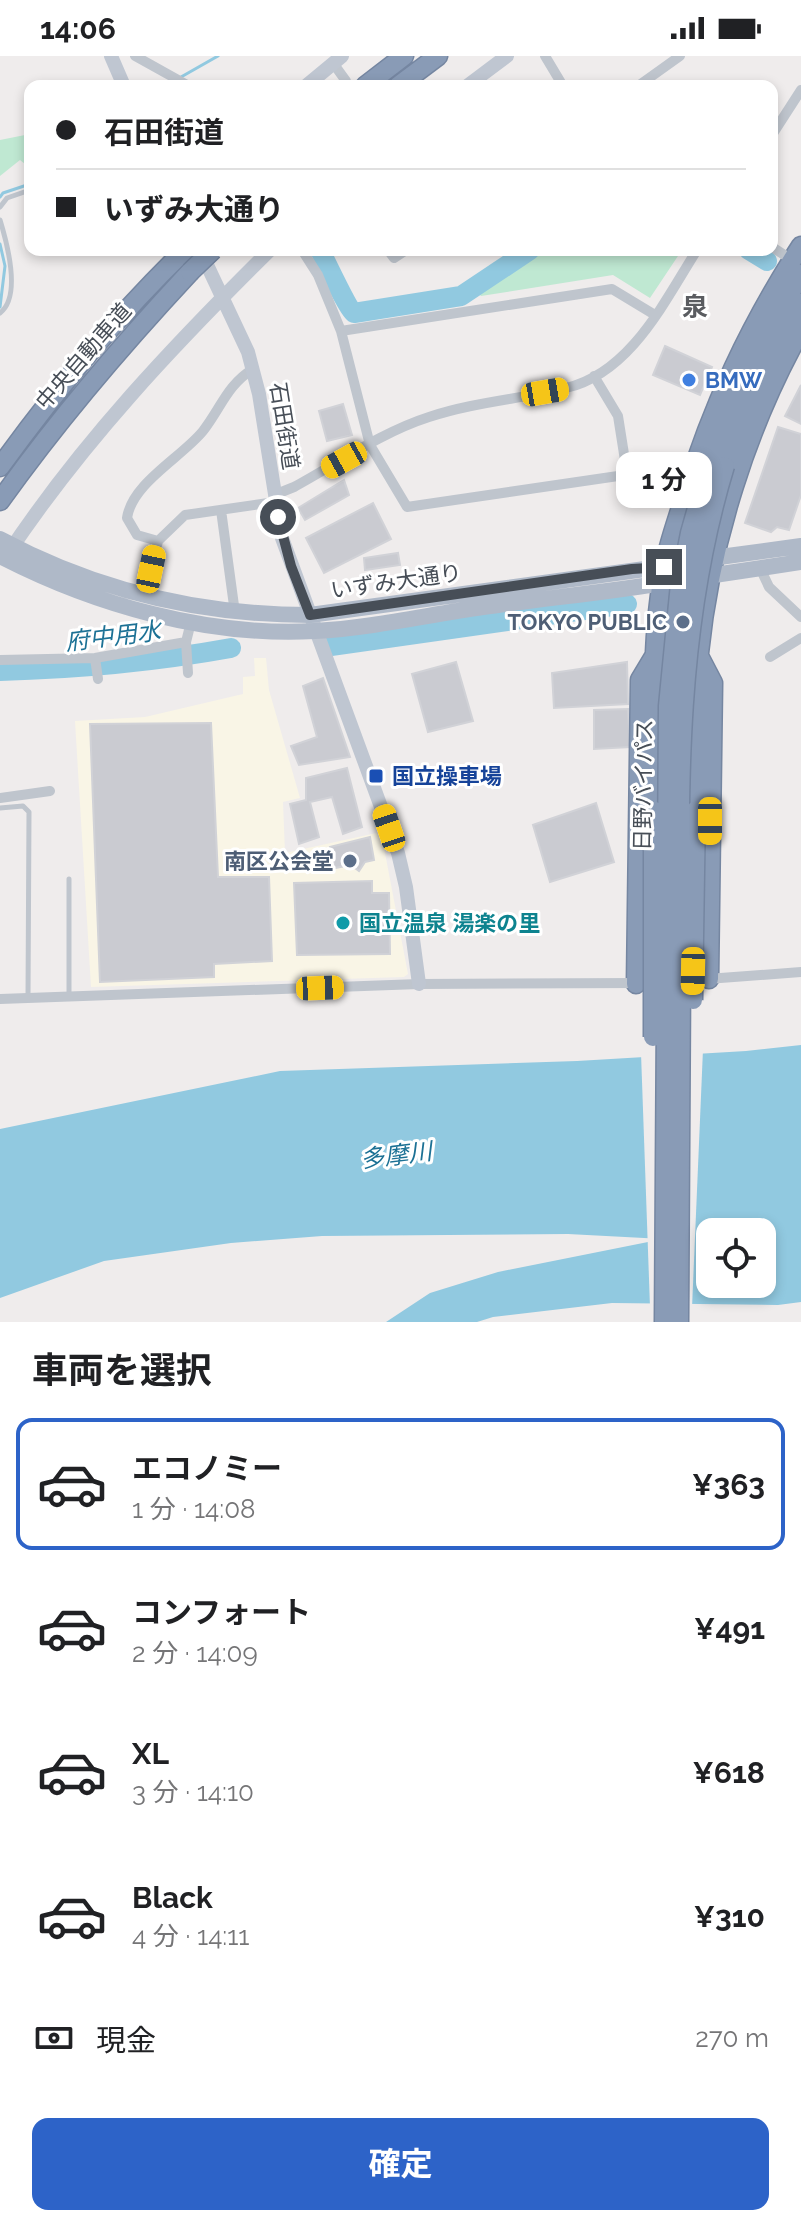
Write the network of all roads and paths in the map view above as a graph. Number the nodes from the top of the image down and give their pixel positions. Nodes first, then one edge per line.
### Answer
1 (111, 56) edge
2 (135, 56) edge
3 (404, 56) edge
4 (438, 56) edge
5 (507, 56) edge
6 (545, 56) edge
7 (680, 56) edge
8 (338, 60) edge
9 (121, 80) edge
10 (174, 80) edge
11 (313, 80) edge
12 (346, 80) edge
13 (373, 80) edge
14 (406, 80) edge
15 (475, 80) edge
16 (559, 80) edge
17 (646, 80) edge
18 (801, 90) edge
19 (778, 126) edge
20 (24, 192) edge
21 (0, 207) edge
22 (0, 220) edge
23 (778, 250) edge
24 (178, 256) edge
25 (203, 256) edge
26 (207, 256) edge
27 (264, 256) edge
28 (306, 256) edge
29 (693, 256) edge
30 (798, 260) edge
31 (222, 296) junction
32 (801, 303) edge
33 (0, 313) edge
34 (655, 315) junction
35 (801, 330) edge
36 (341, 331) junction
37 (253, 369) junction
38 (594, 376) junction
39 (370, 445) junction
40 (709, 466) junction
41 (0, 467) edge
42 (627, 473) junction
43 (274, 499) junction
44 (0, 501) edge
45 (221, 510) junction
46 (158, 541) junction
47 (801, 546) edge
48 (4, 553) edge
49 (801, 562) edge
50 (714, 566) junction
51 (760, 568) junction
52 (663, 575) junction
53 (145, 597) junction
54 (235, 613) junction
55 (801, 617) edge
56 (191, 622) junction
57 (313, 623) junction
58 (801, 638) edge
59 (186, 645) junction
60 (656, 654) junction
61 (699, 655) junction
62 (770, 657) dead end
63 (0, 660) edge
64 (188, 670) dead end
65 (50, 791) dead end
66 (0, 798) edge
67 (0, 808) edge
68 (69, 879) dead end
69 (801, 972) edge
70 (709, 979) junction
71 (419, 984) junction
72 (636, 984) junction
73 (69, 996) junction
74 (28, 998) junction
75 (0, 999) edge
76 (671, 1178) junction
77 (664, 1322) edge
78 (679, 1322) edge

1 - 9 street
2 - 10 street
3 - 13 highway
4 - 14 highway
5 - 15 street
6 - 16 street
7 - 17 street
8 - 11 street
8 - 12 street
18 - 19 street
20 - 21 lane
22 - 33 lane
23 - 30 street
24 - 41 highway, 中央自動車道
25 - 31 street, 石田街道
26 - 44 highway, 中央自動車道, bridge
27 - 31 street
28 - 36 street
29 - 34 street
30 - 40 highway, 日野バイパス
31 - 37 street, 石田街道
31 - 48 street
32 - 40 highway, 日野バイパス
34 - 36 street
34 - 38 street
35 - 50 highway
36 - 39 street
37 - 43 street, 石田街道
37 - 46 street
38 - 39 street
38 - 42 street
39 - 42 street
39 - 43 street
40 - 42 street
40 - 52 highway
40 - 76 highway, 日野バイパス, bridge
43 - 45 street
43 - 57 street, 石田街道
45 - 46 street
45 - 54 street
46 - 53 street
47 - 50 main road
48 - 53 main road, いずみ大通り
48 - 56 main road, いずみ大通り
49 - 51 main road
50 - 51 main road
50 - 52 main road, いずみ大通り
50 - 61 highway
51 - 55 street
52 - 57 main road, いずみ大通り
52 - 60 highway
53 - 54 main road, いずみ大通り
54 - 57 main road, いずみ大通り
56 - 57 main road, いずみ大通り
56 - 59 street
57 - 71 street, 石田街道
58 - 62 street
59 - 63 street
59 - 64 street
60 - 72 highway
60 - 76 highway, bridge
61 - 70 highway
61 - 76 highway, bridge
65 - 66 street
67 - 74 lane
68 - 73 lane
69 - 70 street
70 - 72 street
71 - 72 street
71 - 73 street
73 - 74 street
74 - 75 street
76 - 77 highway, 日野バイパス, bridge
76 - 78 highway, 日野バイパス, bridge

